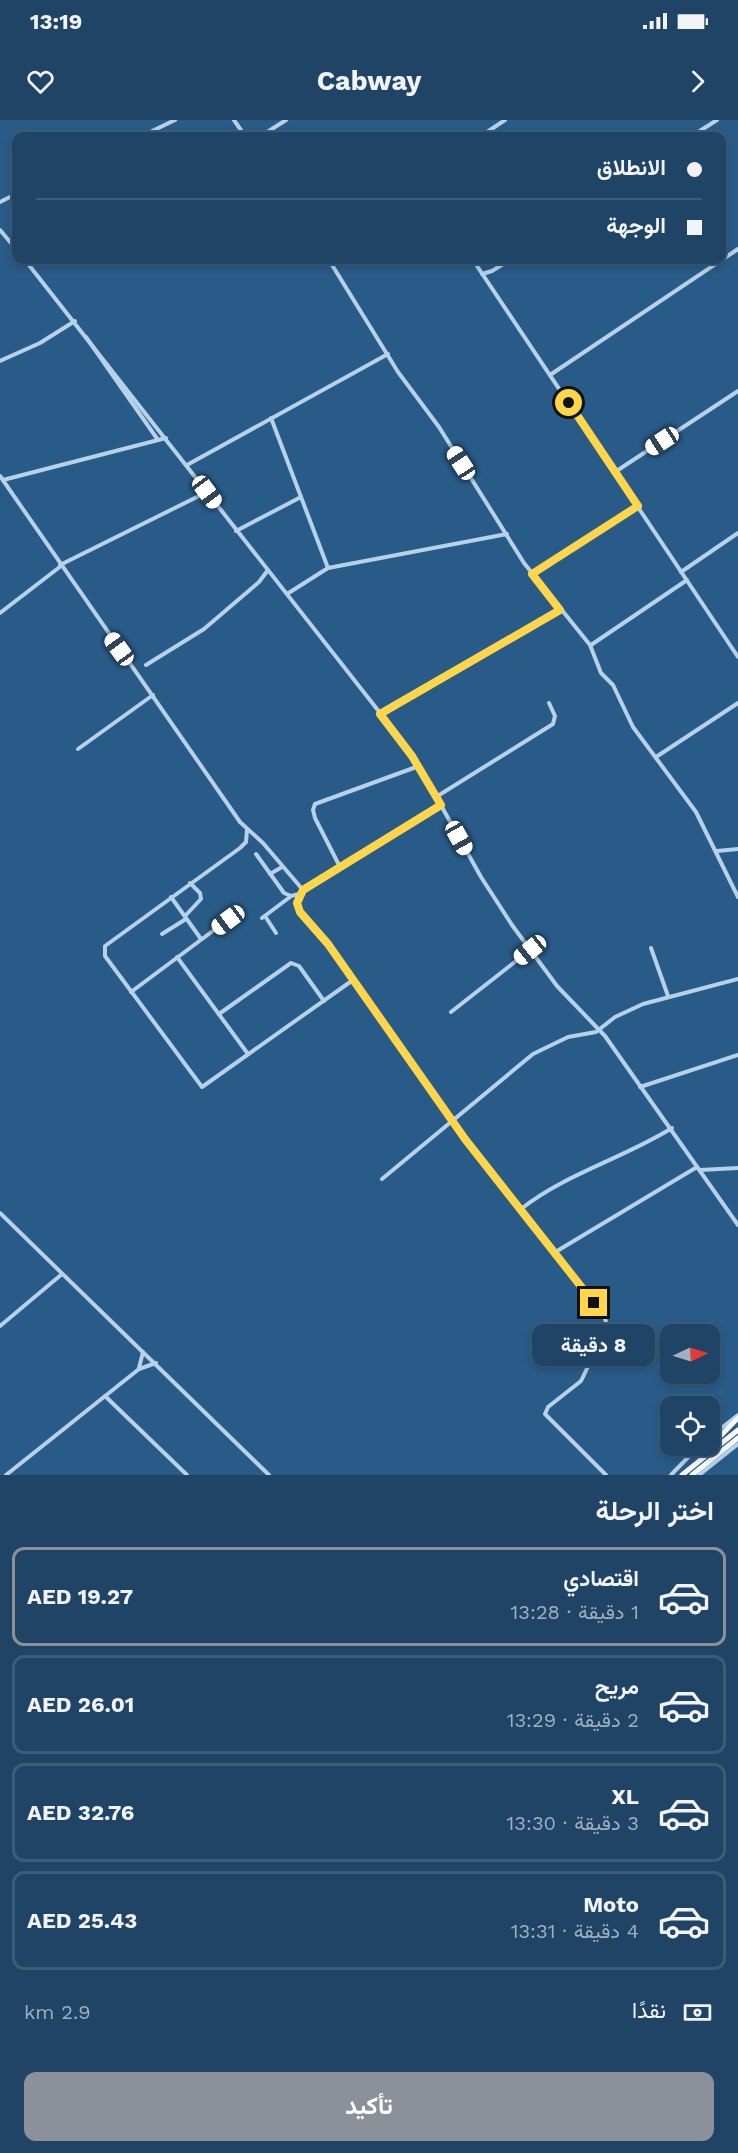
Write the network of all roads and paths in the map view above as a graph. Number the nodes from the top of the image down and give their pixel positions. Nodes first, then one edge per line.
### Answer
1 (175, 120) edge
2 (286, 120) edge
3 (505, 120) edge
4 (717, 120) edge
5 (150, 132) edge
6 (267, 132) edge
7 (487, 132) edge
8 (698, 132) edge
9 (0, 230) edge
10 (12, 244) edge
11 (28, 264) edge
12 (332, 264) edge
13 (476, 264) edge
14 (503, 264) edge
15 (716, 264) edge
16 (482, 274) junction
17 (75, 320) junction
18 (388, 354) junction
19 (0, 361) edge
20 (550, 375) junction
21 (738, 391) edge
22 (271, 418) junction
23 (166, 438) junction
24 (158, 440) junction
25 (187, 465) junction
26 (615, 472) junction
27 (2, 478) edge
28 (207, 492) junction
29 (301, 497) junction
30 (638, 506) junction
31 (236, 531) junction
32 (738, 533) edge
33 (507, 534) junction
34 (61, 565) junction
35 (328, 568) junction
36 (268, 570) junction
37 (681, 572) junction
38 (532, 574) junction
39 (687, 580) junction
40 (287, 594) junction
41 (560, 610) junction
42 (0, 613) edge
43 (209, 616) dead end
44 (212, 621) junction
45 (590, 645) junction
46 (738, 657) edge
47 (146, 665) dead end
48 (153, 695) junction
49 (549, 703) dead end
50 (738, 703) edge
51 (380, 714) junction
52 (78, 749) dead end
53 (656, 757) junction
54 (418, 766) junction
55 (436, 797) junction
56 (441, 805) junction
57 (247, 830) junction
58 (738, 849) edge
59 (717, 851) junction
60 (256, 854) dead end
61 (282, 867) junction
62 (340, 867) junction
63 (270, 874) junction
64 (190, 883) junction
65 (301, 892) junction
66 (291, 896) junction
67 (171, 897) junction
68 (738, 897) edge
69 (241, 910) dead end
70 (186, 917) junction
71 (276, 933) dead end
72 (162, 934) dead end
73 (201, 939) junction
74 (651, 948) dead end
75 (530, 950) junction
76 (177, 957) junction
77 (738, 979) edge
78 (353, 980) junction
79 (131, 992) junction
80 (668, 996) junction
81 (324, 1001) junction
82 (451, 1012) dead end
83 (219, 1014) junction
84 (599, 1030) junction
85 (248, 1054) junction
86 (738, 1055) edge
87 (640, 1087) junction
88 (452, 1122) junction
89 (672, 1128) junction
90 (738, 1168) edge
91 (698, 1169) junction
92 (382, 1179) dead end
93 (521, 1209) junction
94 (0, 1213) edge
95 (738, 1225) edge
96 (557, 1256) junction
97 (62, 1274) junction
98 (0, 1326) edge
99 (143, 1352) junction
100 (156, 1363) junction
101 (139, 1369) junction
102 (105, 1396) junction
103 (738, 1416) edge
104 (720, 1430) edge
105 (738, 1430) edge
106 (738, 1438) edge
107 (738, 1444) edge
108 (689, 1456) edge
109 (697, 1462) junction
110 (6, 1475) edge
111 (187, 1475) edge
112 (269, 1475) edge
113 (606, 1475) edge
114 (671, 1475) edge
115 (682, 1475) edge
116 (692, 1475) edge
117 (699, 1475) edge

1 - 5 street
2 - 6 street
3 - 7 street
4 - 8 street
9 - 10 street
11 - 17 street
12 - 18 street
13 - 16 street
14 - 16 street
15 - 20 street
16 - 20 street
17 - 19 street
17 - 23 street
17 - 24 street
18 - 22 street
18 - 33 street
20 - 26 street
21 - 26 street
22 - 25 street
22 - 29 street
23 - 24 street
23 - 25 street
24 - 27 street
25 - 28 street
26 - 30 street
27 - 34 street
28 - 31 street
28 - 34 street
29 - 31 street
29 - 35 street
30 - 37 street
30 - 38 street
31 - 36 street
32 - 37 street
33 - 35 street
33 - 38 street
34 - 42 street
34 - 48 street
35 - 40 street
36 - 40 street
36 - 44 street
37 - 39 street
38 - 41 street
39 - 45 street
39 - 46 street
40 - 51 street
41 - 45 street
41 - 51 street
43 - 44 street
44 - 47 street
45 - 53 street
48 - 52 street
48 - 57 street
49 - 55 street
50 - 53 street
51 - 54 street
53 - 59 street
54 - 55 street
54 - 62 street
55 - 56 street
56 - 62 street
56 - 75 street
57 - 61 street
57 - 64 street
58 - 59 street
59 - 68 street
60 - 63 street
61 - 63 street
61 - 65 street
62 - 65 street
63 - 66 street
64 - 67 street
64 - 70 street
65 - 66 street
65 - 78 street
66 - 71 street
67 - 70 street
67 - 79 street
69 - 73 street
70 - 72 street
70 - 73 street
73 - 76 street
74 - 80 street
75 - 82 street
75 - 84 street
76 - 79 street
76 - 83 street
77 - 80 street
78 - 81 street
78 - 88 street
79 - 85 street
80 - 84 street
81 - 83 street
81 - 85 street
83 - 85 street
84 - 87 street
84 - 88 street
86 - 87 street
87 - 89 street
88 - 92 street
88 - 93 street
89 - 91 street
89 - 93 street
90 - 91 street
91 - 95 street
91 - 96 street
93 - 96 street
94 - 97 street
96 - 113 street
97 - 98 street
97 - 99 street
99 - 100 street
99 - 101 street
100 - 101 street
100 - 112 street
101 - 102 street
102 - 110 street
102 - 111 street
103 - 104 street
103 - 109 main road
105 - 109 main road
106 - 116 main road
107 - 117 street
108 - 114 street
109 - 115 main road

